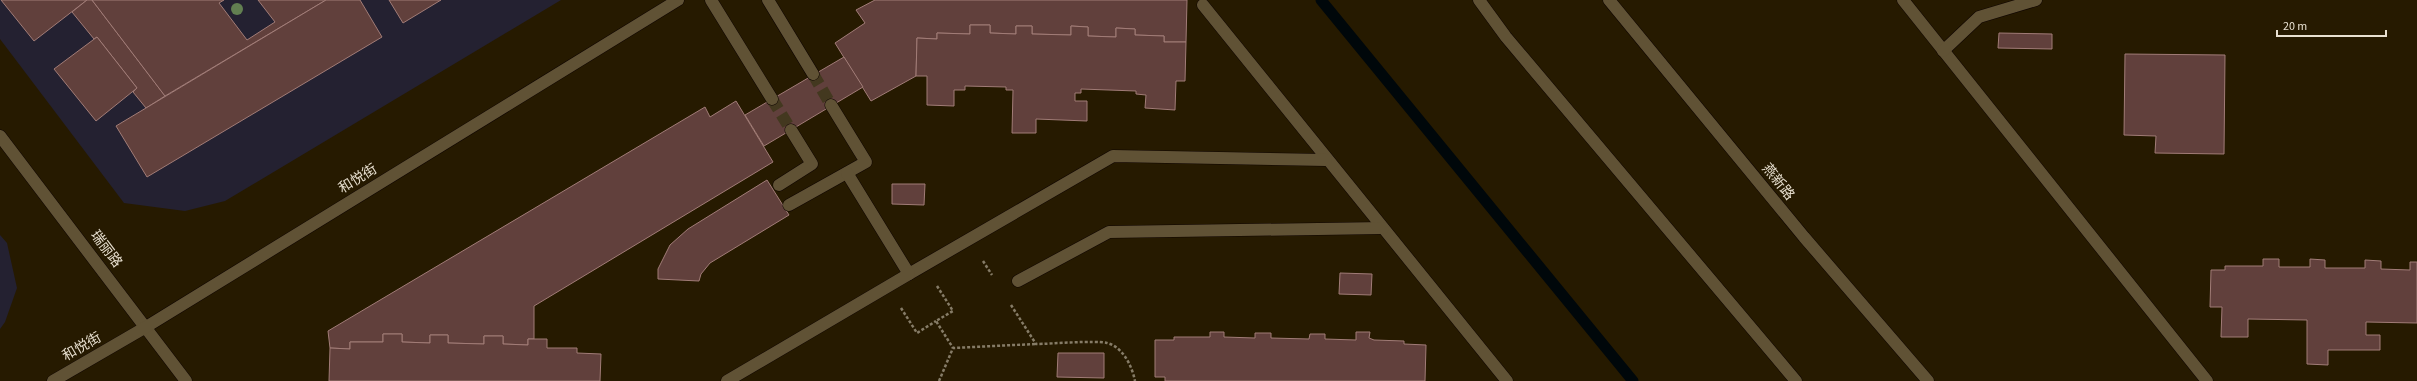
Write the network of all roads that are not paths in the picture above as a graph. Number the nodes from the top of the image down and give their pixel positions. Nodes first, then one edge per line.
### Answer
1 (678, 0) edge
2 (711, 0) edge
3 (768, 0) edge
4 (1479, 0) edge
5 (1609, 0) edge
6 (1903, 0) edge
7 (2036, 0) edge
8 (1202, 5) dead end
9 (1944, 51) junction
10 (813, 74) tunnel mouth
11 (772, 100) tunnel mouth
12 (831, 105) tunnel mouth
13 (791, 130) tunnel mouth
14 (0, 136) edge
15 (1326, 160) junction
16 (847, 173) junction
17 (778, 184) dead end
18 (789, 205) dead end
19 (1383, 228) junction
20 (909, 274) junction
21 (1018, 281) dead end
22 (146, 326) junction
23 (53, 381) edge
24 (186, 381) edge
25 (727, 381) edge
26 (1507, 381) edge
27 (1796, 381) edge
28 (1928, 381) edge
29 (2207, 381) edge

1 - 22 street, 和悦街
2 - 11 street
3 - 10 street
4 - 27 street
5 - 28 street, 燕新路
6 - 9 street
7 - 9 street
8 - 15 street
9 - 29 street
12 - 16 street
13 - 17 street
14 - 22 street, 瑞丽路
15 - 19 street
15 - 20 street
16 - 18 street
16 - 20 street
19 - 21 street
19 - 26 street
20 - 25 street
22 - 23 street, 和悦街
22 - 24 street, 瑞丽路

